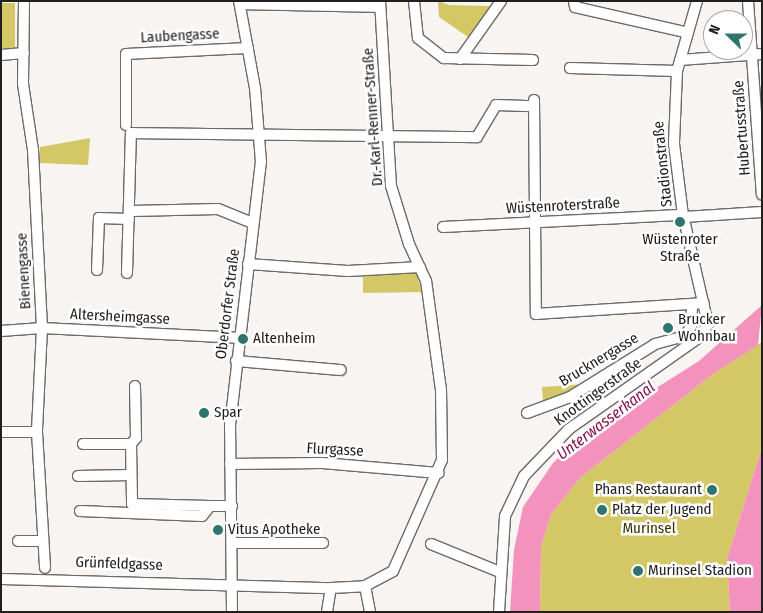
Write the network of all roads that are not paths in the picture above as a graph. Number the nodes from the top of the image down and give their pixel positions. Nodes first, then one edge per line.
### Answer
1 (24, 1) edge
2 (414, 1) edge
3 (501, 1) edge
4 (697, 1) edge
5 (748, 1) edge
6 (240, 2) edge
7 (380, 4) edge
8 (574, 4) edge
9 (685, 32) junction
10 (248, 48) junction
11 (24, 53) junction
12 (757, 54) edge
13 (1, 55) edge
14 (460, 59) junction
15 (533, 60) dead end
16 (680, 60) junction
17 (570, 68) dead end
18 (677, 71) junction
19 (126, 125) dead end
20 (388, 134) junction
21 (261, 136) junction
22 (762, 194) edge
23 (762, 212) edge
24 (130, 215) junction
25 (684, 216) junction
26 (252, 222) junction
27 (534, 222) junction
28 (443, 227) dead end
29 (248, 264) junction
30 (420, 267) junction
31 (97, 270) dead end
32 (127, 273) dead end
33 (704, 303) junction
34 (692, 306) junction
35 (710, 324) joint
36 (42, 328) junction
37 (1, 331) edge
38 (237, 338) junction
39 (236, 361) junction
40 (342, 370) dead end
41 (135, 386) dead end
42 (527, 413) dead end
43 (1, 432) edge
44 (37, 432) junction
45 (83, 444) dead end
46 (131, 444) junction
47 (230, 464) junction
48 (438, 473) junction
49 (131, 475) junction
50 (78, 476) dead end
51 (210, 506) junction
52 (232, 506) junction
53 (80, 511) dead end
54 (18, 541) dead end
55 (41, 541) junction
56 (233, 542) junction
57 (323, 542) dead end
58 (431, 544) dead end
59 (45, 568) dead end
60 (500, 572) junction
61 (2, 579) edge
62 (234, 583) junction
63 (365, 586) junction
64 (331, 588) junction
65 (232, 612) edge
66 (328, 612) edge
67 (370, 612) edge
68 (499, 612) edge

1 - 11 street, Bienengasse
2 - 14 street
3 - 14 street
4 - 9 street, Stadionstraße
5 - 12 street, Hubertusstraße
6 - 7 street
6 - 10 street, Oberdorfer Straße
7 - 20 street, Dr.-Karl-Renner-Straße
8 - 9 street
9 - 16 street, Stadionstraße
10 - 19 street, Laubengasse
10 - 21 street, Oberdorfer Straße
11 - 13 street
11 - 36 street, Bienengasse
12 - 16 street
12 - 22 street, Hubertusstraße
14 - 15 street
16 - 18 street, Stadionstraße
17 - 18 street
18 - 25 street, Stadionstraße
20 - 21 street
20 - 27 street
20 - 30 street, Dr.-Karl-Renner-Straße
21 - 24 street
21 - 26 street, Oberdorfer Straße
23 - 25 street
24 - 26 street
24 - 31 street
24 - 32 street
25 - 27 street, Wüstenroterstraße
25 - 33 street, Stadionstraße
26 - 29 street, Oberdorfer Straße
27 - 28 street, Wüstenroterstraße
27 - 34 street
29 - 30 street
29 - 38 street, Oberdorfer Straße
30 - 48 street, Dr.-Karl-Renner-Straße
33 - 34 street
33 - 35 street, Stadionstraße
34 - 42 street, Brucknergasse
35 - 60 street, Knottingerstraße
36 - 37 street, Altersheimgasse
36 - 38 street, Altersheimgasse
36 - 44 street, Bienengasse
38 - 39 street, Oberdorfer Straße
39 - 40 street
39 - 47 street, Oberdorfer Straße
41 - 46 street
43 - 44 street
44 - 55 street, Bienengasse
45 - 46 street
46 - 49 street
47 - 48 street, Flurgasse
47 - 52 street, Oberdorfer Straße
48 - 63 street, Dr.-Karl-Renner-Straße
49 - 50 street
49 - 51 street
51 - 52 street
51 - 53 street
52 - 56 street, Oberdorfer Straße
54 - 55 street
55 - 59 street, Bienengasse
56 - 57 street
56 - 62 street, Oberdorfer Straße
58 - 60 street
60 - 68 street, Knottingerstraße
61 - 62 street, Grünfeldgasse
62 - 64 street, Grünfeldgasse
62 - 65 street, Oberdorfer Straße
63 - 64 street, Grünfeldgasse
63 - 67 street
64 - 66 street

